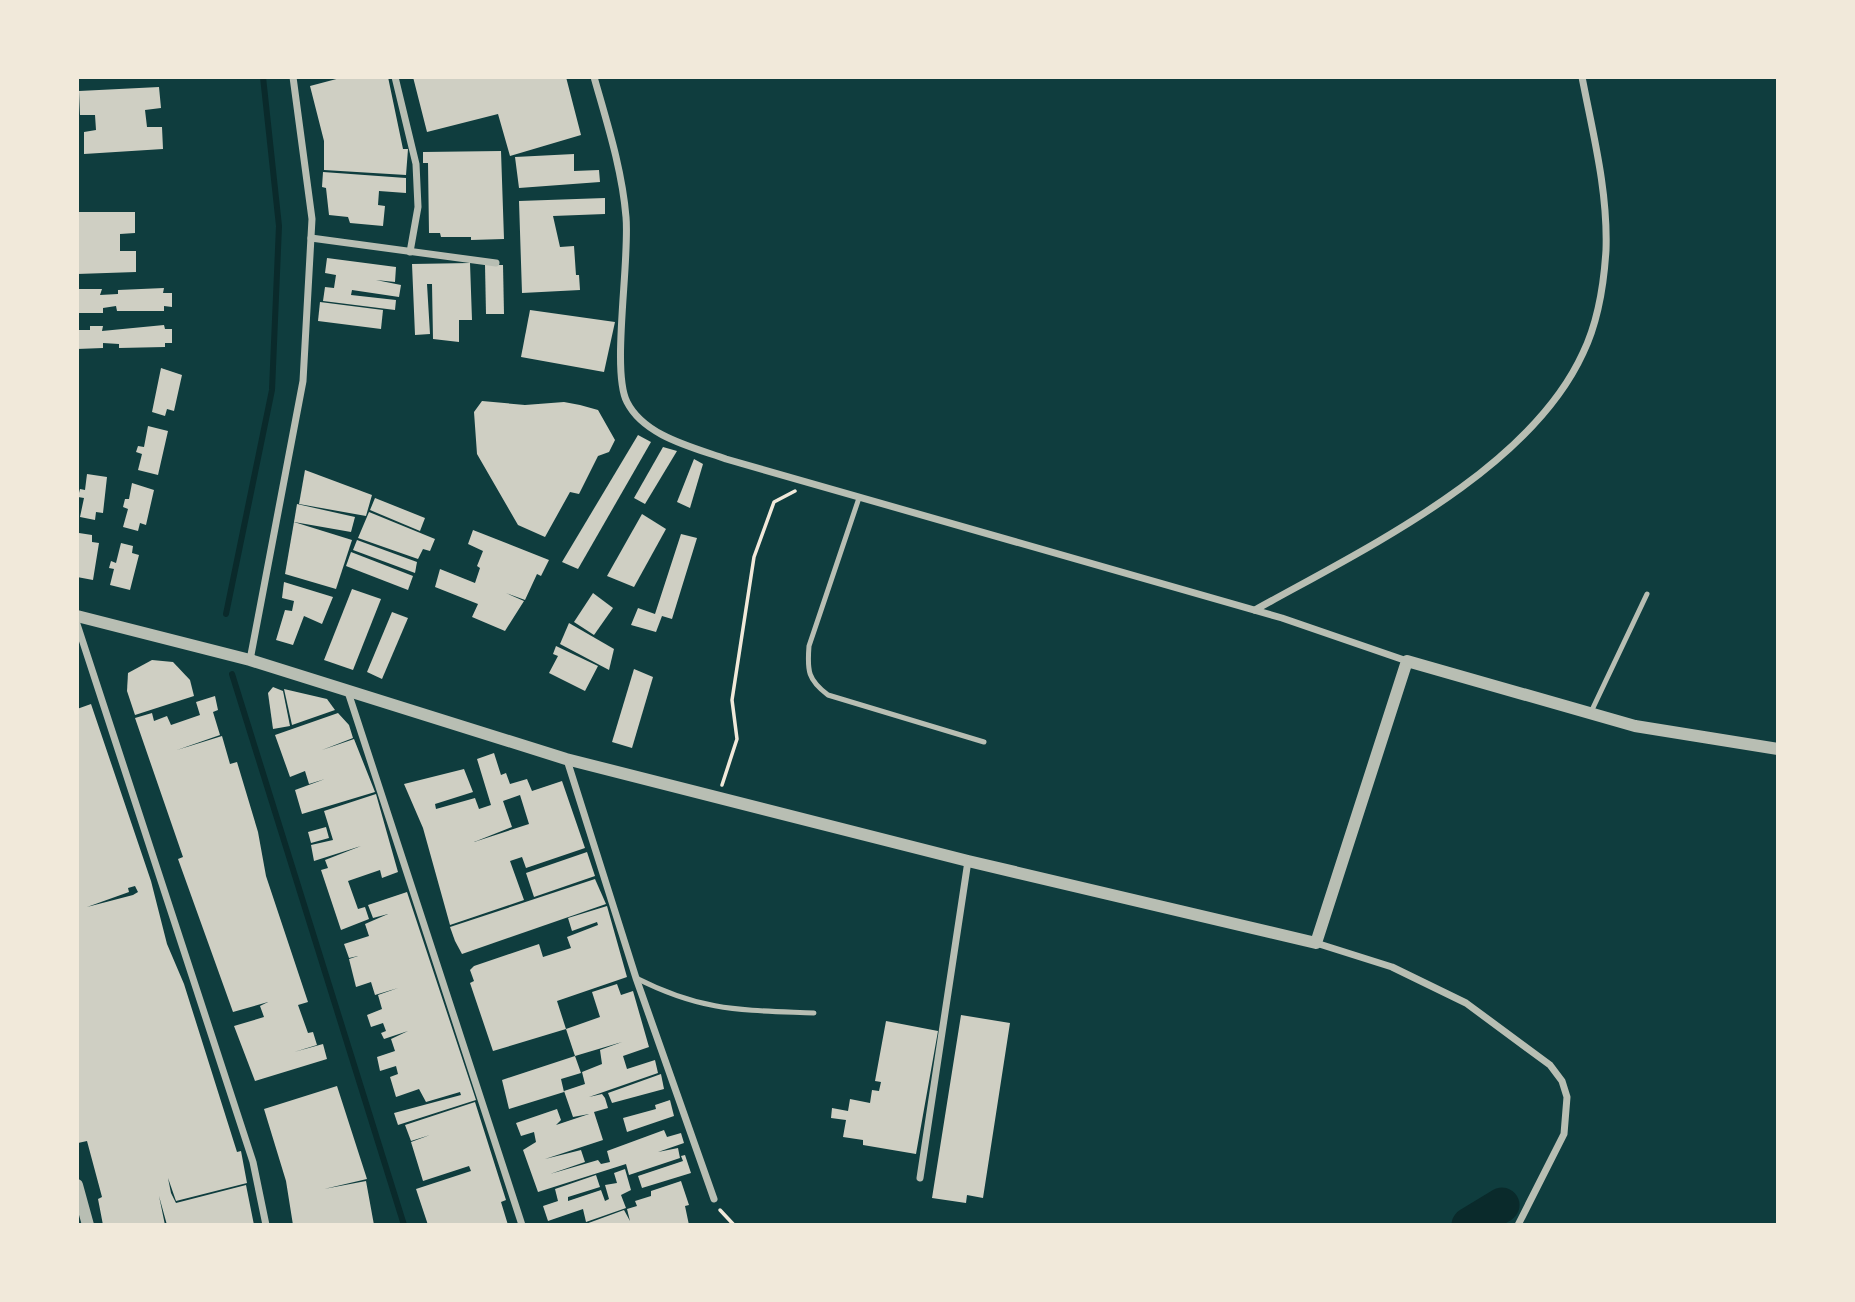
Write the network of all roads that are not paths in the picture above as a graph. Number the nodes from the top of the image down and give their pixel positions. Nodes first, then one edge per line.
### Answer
1 (293, 77) edge
2 (395, 77) edge
3 (594, 77) edge
4 (1582, 77) edge
5 (310, 238) junction
6 (410, 252) junction
7 (496, 264) dead end
8 (859, 498) junction
9 (1647, 594) dead end
10 (1255, 610) junction
11 (77, 616) edge
12 (77, 624) edge
13 (250, 660) junction
14 (1407, 661) junction
15 (348, 691) junction
16 (1590, 713) junction
17 (984, 741) dead end
18 (1778, 749) edge
19 (566, 759) junction
20 (968, 861) junction
21 (1316, 943) junction
22 (636, 978) junction
23 (814, 1013) dead end
24 (920, 1178) dead end
25 (77, 1185) edge
26 (714, 1199) road end
27 (88, 1225) edge
28 (266, 1225) edge
29 (523, 1225) edge
30 (1518, 1225) edge

1 - 5 street
2 - 6 street
3 - 8 street
4 - 10 street
5 - 6 street
5 - 13 street
6 - 7 street
8 - 10 street
8 - 17 lane
9 - 16 lane
10 - 14 street
11 - 13 street
12 - 28 street
13 - 15 street
14 - 16 street
14 - 21 street
15 - 19 street
15 - 29 street
16 - 18 street
19 - 20 street
19 - 22 street
20 - 21 street
20 - 24 street
21 - 30 street
22 - 23 lane
22 - 26 street
25 - 27 street

